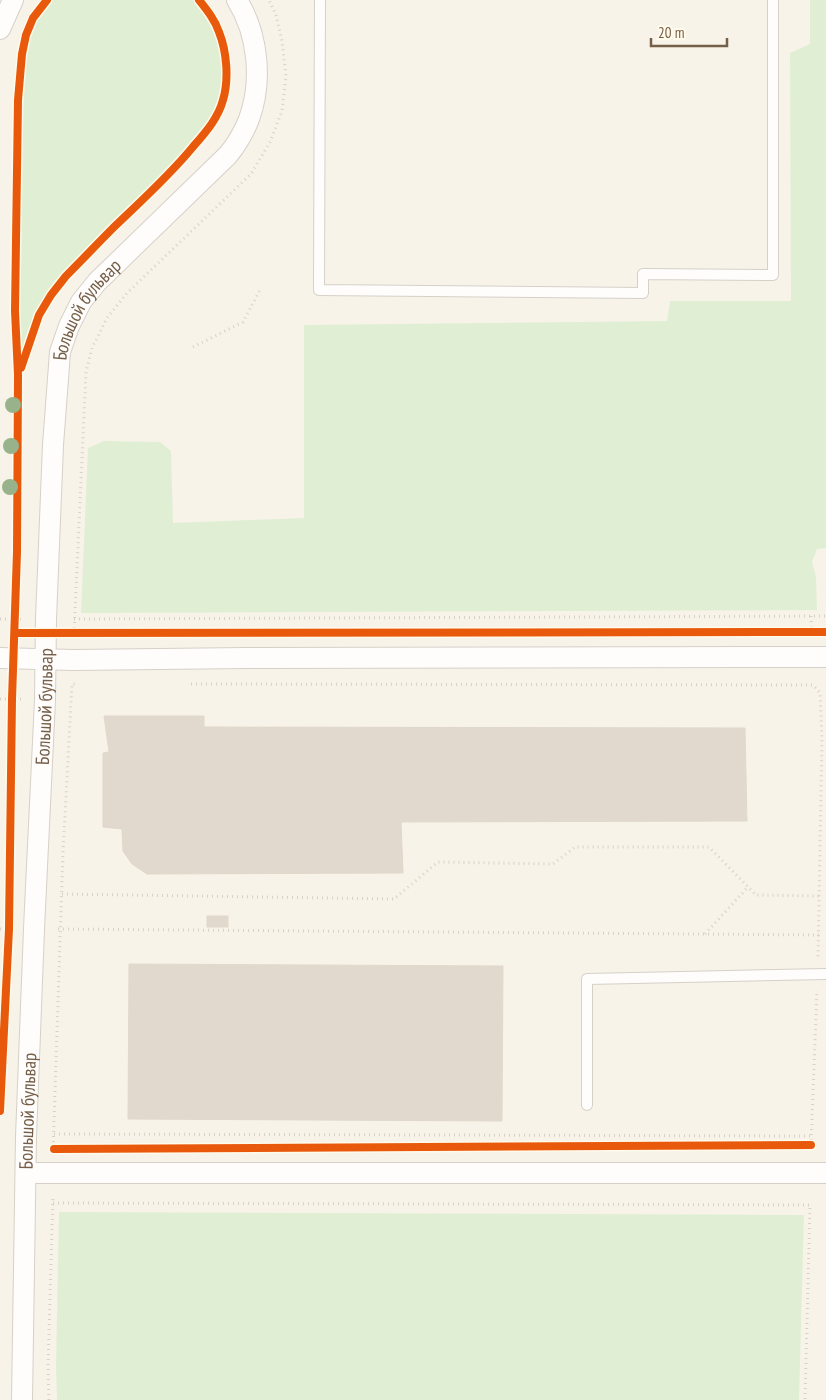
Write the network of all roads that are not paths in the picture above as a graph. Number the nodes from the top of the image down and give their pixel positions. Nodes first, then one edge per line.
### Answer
1 (13, 0) edge
2 (237, 0) edge
3 (252, 0) edge
4 (320, 0) edge
5 (773, 0) edge
6 (248, 20) junction
7 (0, 29) edge
8 (826, 657) edge
9 (7, 658) edge
10 (46, 659) junction
11 (822, 974) edge
12 (587, 1105) dead end
13 (26, 1173) junction
14 (826, 1173) edge
15 (22, 1400) edge

1 - 7 street
2 - 6 street, Большой бульвар
3 - 6 street
4 - 5 lane
6 - 10 street, Большой бульвар
8 - 10 street
9 - 10 street
10 - 13 street, Большой бульвар
11 - 12 lane
13 - 14 street
13 - 15 street, Большой бульвар

